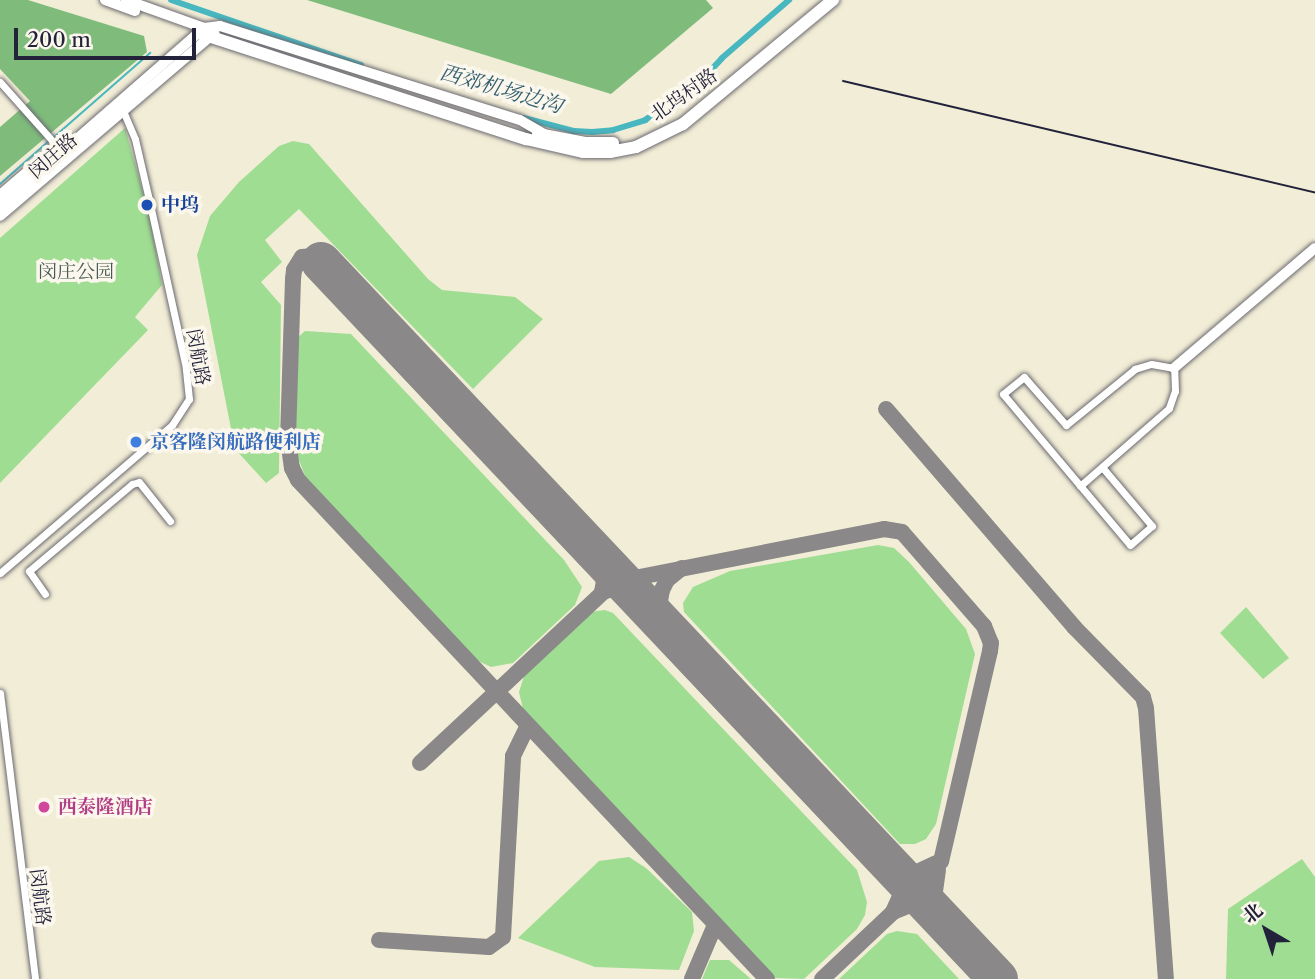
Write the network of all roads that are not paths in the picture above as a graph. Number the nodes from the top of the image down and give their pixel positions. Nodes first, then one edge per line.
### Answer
1 (105, 0) edge
2 (126, 0) edge
3 (821, 0) edge
4 (833, 0) edge
5 (210, 31) junction
6 (0, 82) edge
7 (121, 106) junction
8 (53, 141) junction
9 (0, 195) edge
10 (0, 206) edge
11 (0, 216) edge
12 (0, 225) edge
13 (1315, 248) edge
14 (1174, 368) junction
15 (1102, 467) junction
16 (1080, 486) junction
17 (170, 521) dead end
18 (0, 573) edge
19 (45, 594) dead end
20 (0, 693) edge
21 (34, 979) edge

1 - 5 main road, 北坞村路
2 - 5 main road, 北坞村路
3 - 5 main road, 北坞村路
4 - 5 main road, 北坞村路
5 - 7 main road, 闵庄路
6 - 8 street
7 - 8 main road, 闵庄路
7 - 10 main road, 闵庄路
7 - 11 main road, 闵庄路
7 - 12 main road, 闵庄路
7 - 18 street, 闵航路
8 - 9 main road, 闵庄路
13 - 14 main road
14 - 15 street
14 - 16 street
15 - 16 street
15 - 16 street
17 - 19 street
20 - 21 street, 闵航路

